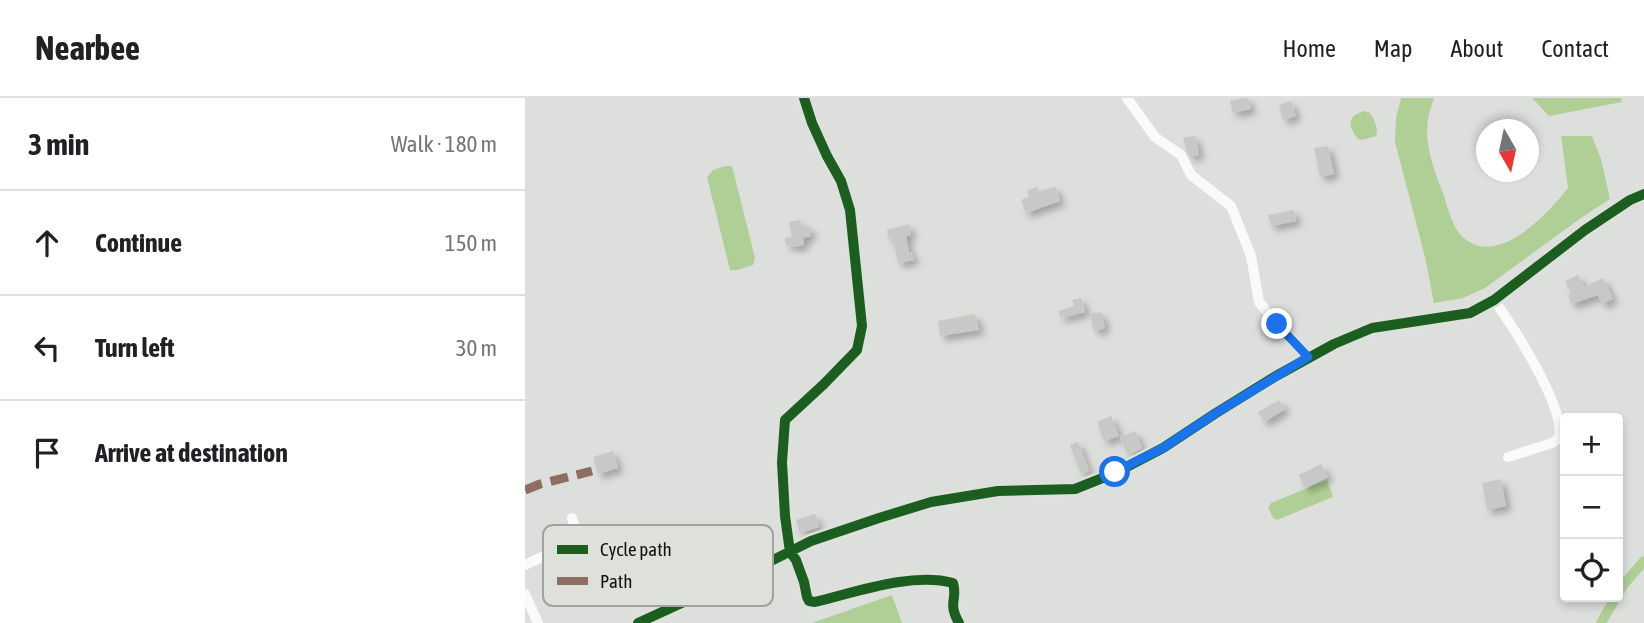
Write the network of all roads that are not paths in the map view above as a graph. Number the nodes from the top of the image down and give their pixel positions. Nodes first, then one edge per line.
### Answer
1 (804, 98) edge
2 (1127, 98) edge
3 (1644, 194) edge
4 (1495, 300) junction
5 (1308, 357) junction
6 (1508, 457) dead end
7 (572, 519) dead end
8 (574, 525) edge
9 (790, 552) junction
10 (543, 557) edge
11 (773, 560) edge
12 (525, 565) edge
13 (525, 594) edge
14 (674, 606) edge
15 (538, 623) edge
16 (638, 623) edge
17 (959, 623) edge

1 - 9 street
2 - 5 street
3 - 4 street
4 - 5 street
4 - 6 street
5 - 9 street
7 - 8 street
9 - 11 street
9 - 17 street
10 - 12 street
13 - 15 street
14 - 16 street

